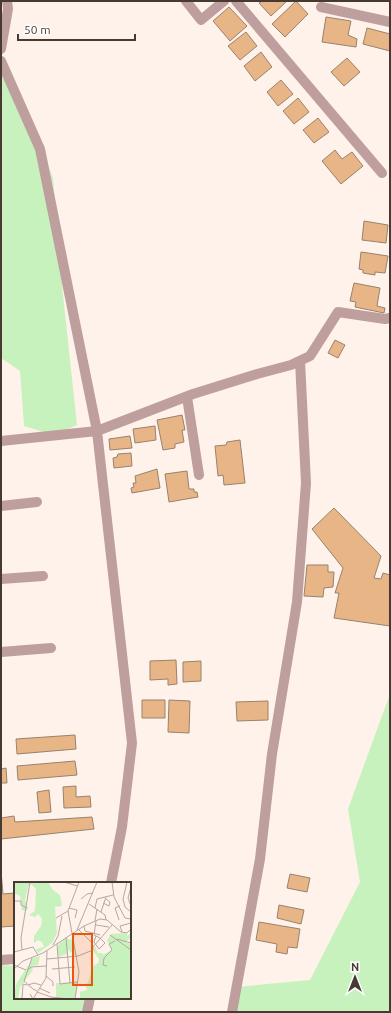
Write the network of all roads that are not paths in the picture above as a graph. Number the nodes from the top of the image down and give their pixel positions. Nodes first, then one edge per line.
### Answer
1 (6, 1) edge
2 (186, 1) edge
3 (224, 1) edge
4 (236, 1) edge
5 (321, 7) dead end
6 (390, 22) edge
7 (1, 48) edge
8 (1, 61) edge
9 (382, 173) dead end
10 (390, 318) edge
11 (300, 361) junction
12 (187, 397) junction
13 (97, 431) junction
14 (1, 441) edge
15 (199, 475) dead end
16 (37, 502) dead end
17 (1, 506) edge
18 (43, 576) dead end
19 (1, 579) edge
20 (51, 648) dead end
21 (1, 652) edge
22 (111, 882) edge
23 (14, 959) edge
24 (1, 960) edge
25 (90, 999) edge
26 (87, 1012) edge
27 (232, 1012) edge

1 - 7 street
2 - 3 street
4 - 9 street
5 - 6 street
8 - 13 street
10 - 11 street
11 - 12 street
11 - 27 street
12 - 13 street
12 - 15 street
13 - 14 street
13 - 22 street
16 - 17 street
18 - 19 street
20 - 21 street
23 - 24 street
25 - 26 street

